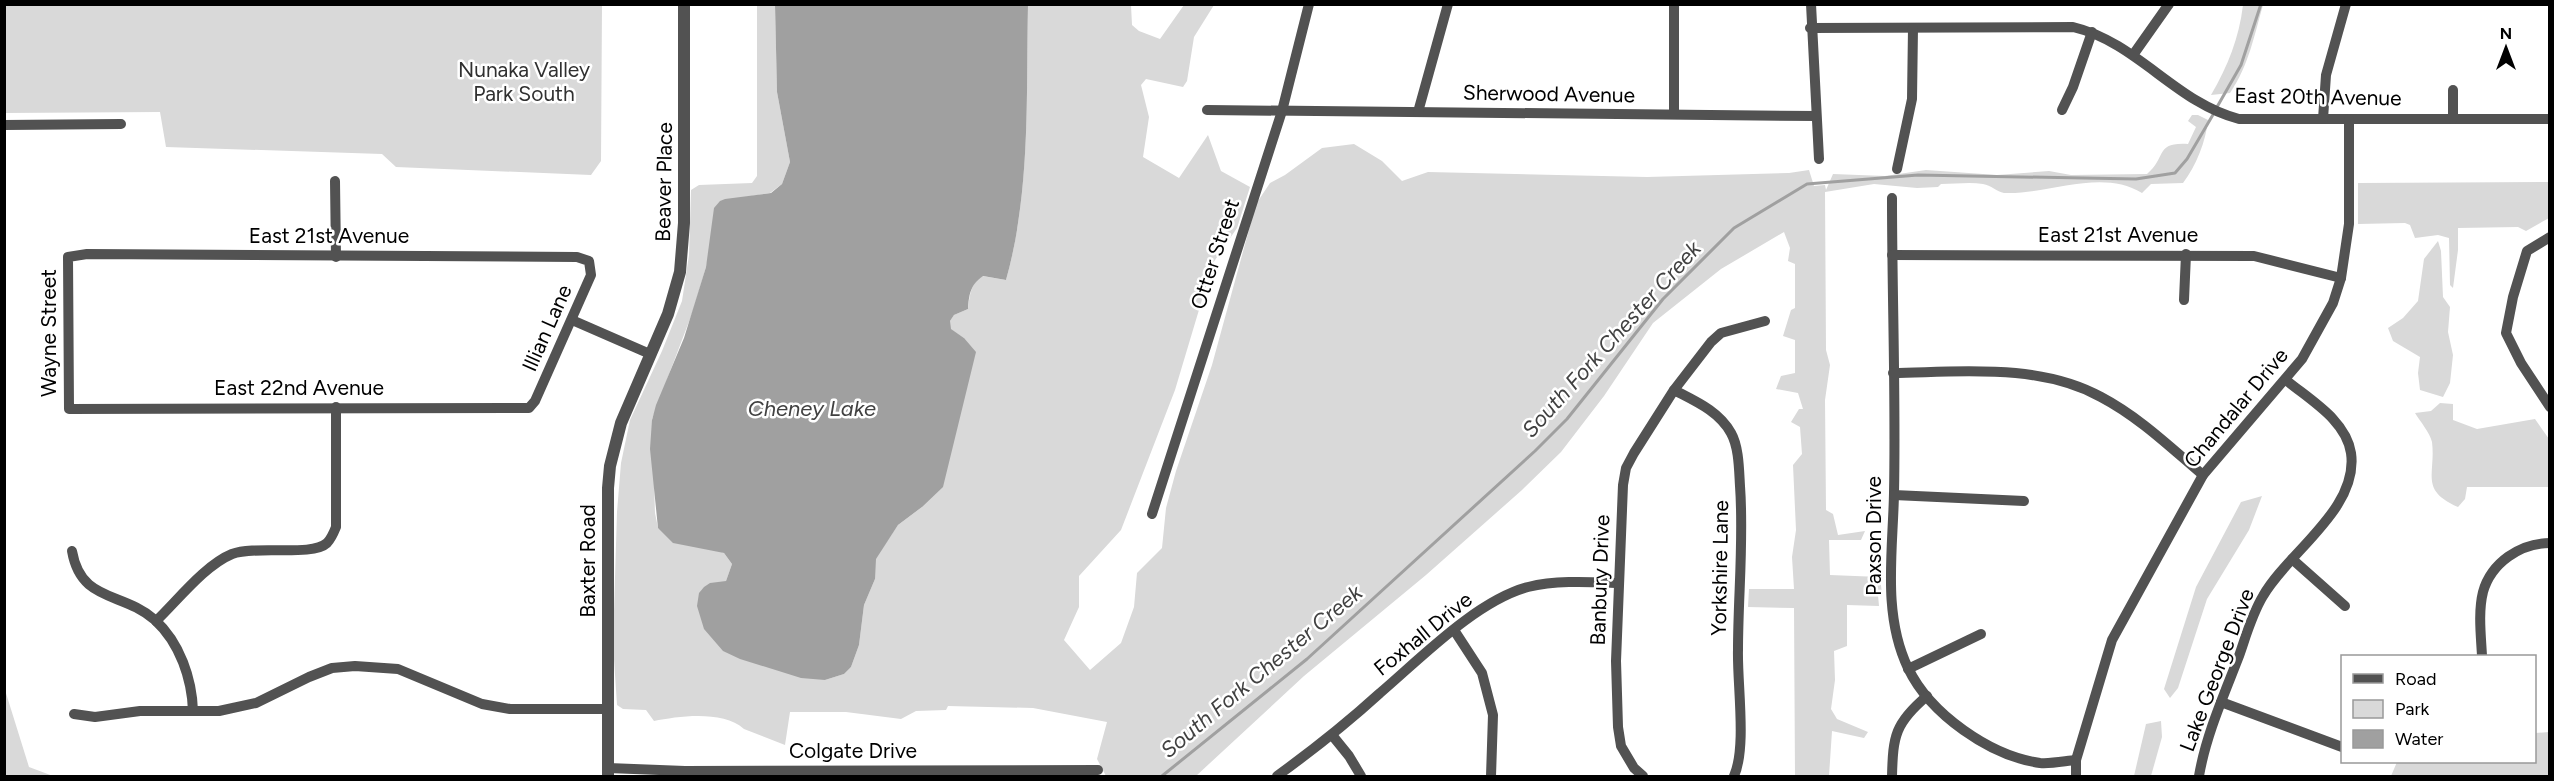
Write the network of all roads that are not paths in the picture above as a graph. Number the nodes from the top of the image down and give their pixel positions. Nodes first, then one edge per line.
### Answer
1 (684, 4) edge
2 (1309, 4) edge
3 (1448, 4) edge
4 (1674, 4) edge
5 (1811, 4) edge
6 (2169, 4) edge
7 (2346, 4) edge
8 (1810, 28) junction
9 (1913, 28) junction
10 (2092, 32) junction
11 (2133, 55) junction
12 (2453, 90) dead end
13 (1208, 110) dead end
14 (2062, 110) dead end
15 (1282, 111) junction
16 (1418, 112) junction
17 (1674, 114) junction
18 (1816, 116) junction
19 (2323, 119) junction
20 (2349, 119) junction
21 (2453, 119) junction
22 (2550, 119) edge
23 (121, 124) dead end
24 (4, 125) edge
25 (1819, 159) dead end
26 (1897, 169) dead end
27 (335, 181) dead end
28 (1892, 198) dead end
29 (2550, 237) edge
30 (2186, 254) junction
31 (1892, 255) junction
32 (336, 256) junction
33 (68, 257) joint
34 (589, 261) joint
35 (2342, 278) junction
36 (2184, 300) dead end
37 (572, 320) junction
38 (1765, 321) dead end
39 (650, 354) junction
40 (1893, 373) junction
41 (2286, 380) junction
42 (1674, 390) junction
43 (336, 407) junction
44 (2550, 407) edge
45 (529, 408) joint
46 (69, 409) joint
47 (2203, 475) junction
48 (1894, 495) junction
49 (2024, 501) dead end
50 (1152, 514) dead end
51 (2550, 543) edge
52 (72, 551) dead end
53 (2292, 560) junction
54 (1619, 583) junction
55 (2345, 606) dead end
56 (156, 621) junction
57 (1454, 630) junction
58 (1981, 634) dead end
59 (2482, 655) edge
60 (1908, 669) junction
61 (1927, 696) junction
62 (2221, 702) junction
63 (607, 709) junction
64 (194, 711) junction
65 (74, 714) dead end
66 (1332, 735) junction
67 (2341, 746) edge
68 (2076, 760) junction
69 (1634, 768) junction
70 (1098, 770) dead end
71 (608, 772) edge
72 (971, 773) edge
73 (685, 774) edge
74 (1277, 777) edge
75 (1361, 777) edge
76 (1491, 777) edge
77 (1626, 777) edge
78 (1643, 777) edge
79 (1734, 777) edge
80 (1892, 777) edge
81 (2076, 777) edge
82 (2199, 777) edge

1 - 39 street, Beaver Place
2 - 15 street, Otter Street
3 - 16 street
4 - 17 street
5 - 8 street
6 - 11 street
7 - 19 street
8 - 9 street, East 20th Avenue
8 - 18 street
9 - 10 street, East 20th Avenue
9 - 26 street
10 - 11 street, East 20th Avenue
10 - 14 street
11 - 19 street, East 20th Avenue
12 - 21 street
13 - 15 street, Sherwood Avenue
15 - 16 street, Sherwood Avenue
15 - 50 street, Otter Street
16 - 17 street, Sherwood Avenue
17 - 18 street, Sherwood Avenue
18 - 25 street
19 - 20 street, East 20th Avenue
20 - 21 street, East 20th Avenue
20 - 35 street, Chandalar Drive
21 - 22 street, East 20th Avenue
23 - 24 street
27 - 32 street
28 - 31 street, Paxson Drive
29 - 44 street
30 - 31 street, East 21st Avenue
30 - 35 street, East 21st Avenue
30 - 36 street
31 - 40 street, Paxson Drive
32 - 33 street, East 21st Avenue
32 - 34 street, East 21st Avenue
33 - 46 street, Wayne Street
34 - 37 street, Illian Lane
35 - 41 street, Chandalar Drive
37 - 39 street
37 - 45 street, Illian Lane
38 - 42 street, Banbury Drive
39 - 63 street, Baxter Road
40 - 47 street
40 - 48 street, Paxson Drive
41 - 47 street, Chandalar Drive
41 - 53 street, Lake George Drive
42 - 54 street, Banbury Drive
42 - 79 street, Yorkshire Lane
43 - 45 street, East 22nd Avenue
43 - 46 street, East 22nd Avenue
43 - 56 street
47 - 68 street, Chandalar Drive
48 - 49 street
48 - 60 street, Paxson Drive
51 - 59 street
52 - 56 street
53 - 55 street
53 - 62 street, Lake George Drive
54 - 57 street, Foxhall Drive
54 - 69 street, Banbury Drive
56 - 64 street
57 - 66 street, Foxhall Drive
57 - 76 street
58 - 60 street
60 - 61 street, Paxson Drive
61 - 68 street, Paxson Drive
61 - 80 street
62 - 67 street
62 - 82 street, Lake George Drive
63 - 64 street
63 - 71 street, Baxter Road
64 - 65 street
66 - 74 street, Foxhall Drive
66 - 75 street
68 - 81 street, Chandalar Drive
69 - 77 street
69 - 78 street, Banbury Drive
70 - 72 street, Colgate Drive
71 - 73 street, Colgate Drive
72 - 73 street, Colgate Drive

